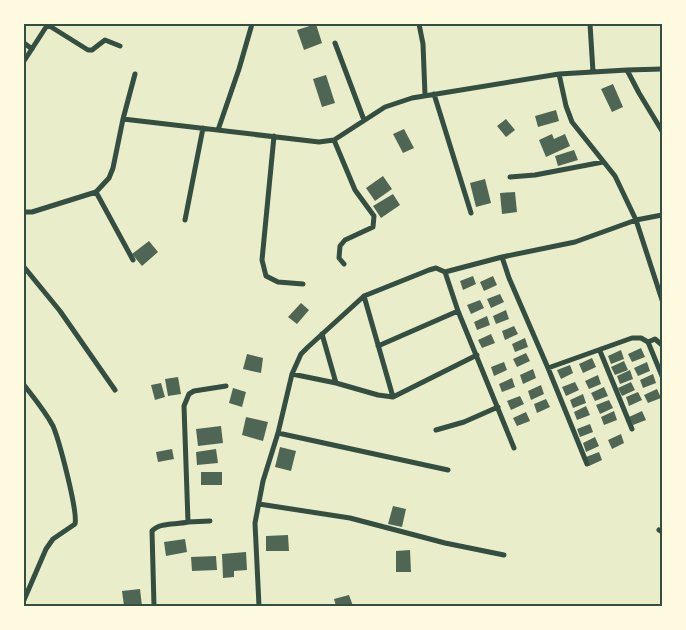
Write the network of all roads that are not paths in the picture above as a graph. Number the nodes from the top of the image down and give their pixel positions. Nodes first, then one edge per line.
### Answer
1 (48, 24) edge
2 (252, 24) edge
3 (419, 24) edge
4 (590, 24) edge
5 (24, 43) edge
6 (335, 43) dead end
7 (120, 46) dead end
8 (32, 49) junction
9 (24, 61) edge
10 (662, 69) edge
11 (627, 70) junction
12 (593, 72) junction
13 (134, 74) dead end
14 (559, 74) junction
15 (434, 94) junction
16 (425, 95) junction
17 (123, 119) junction
18 (364, 120) junction
19 (203, 128) junction
20 (218, 130) junction
21 (662, 131) edge
22 (274, 136) junction
23 (334, 140) junction
24 (603, 162) junction
25 (510, 177) dead end
26 (96, 192) junction
27 (24, 212) edge
28 (471, 213) dead end
29 (662, 215) edge
30 (185, 220) dead end
31 (636, 220) junction
32 (502, 257) junction
33 (133, 260) dead end
34 (344, 264) dead end
35 (24, 267) edge
36 (445, 272) junction
37 (303, 284) dead end
38 (364, 296) junction
39 (662, 300) edge
40 (458, 311) junction
41 (322, 334) junction
42 (648, 342) junction
43 (662, 345) edge
44 (378, 346) junction
45 (600, 351) junction
46 (477, 355) junction
47 (548, 368) junction
48 (292, 374) junction
49 (662, 376) edge
50 (336, 383) junction
51 (24, 385) edge
52 (226, 386) dead end
53 (115, 390) dead end
54 (393, 397) junction
55 (498, 407) junction
56 (632, 429) dead end
57 (436, 430) dead end
58 (278, 433) junction
59 (514, 448) dead end
60 (587, 464) dead end
61 (448, 470) dead end
62 (259, 504) junction
63 (210, 521) dead end
64 (188, 522) junction
65 (504, 555) dead end
66 (24, 600) edge
67 (154, 606) edge
68 (259, 606) edge

1 - 7 street
1 - 8 street
2 - 20 street
3 - 16 street
4 - 12 street
5 - 8 street
6 - 18 street
8 - 9 street
10 - 11 street
11 - 12 street
11 - 21 street
12 - 14 street
13 - 17 street
14 - 15 street
14 - 24 street
15 - 16 street
15 - 28 street
16 - 18 street
17 - 19 street
17 - 26 street
18 - 23 street
19 - 20 street
19 - 30 street
20 - 22 street
22 - 23 street
22 - 37 street
23 - 34 street
24 - 25 street
24 - 31 street
26 - 27 street
26 - 33 street
29 - 31 street
31 - 32 street
31 - 39 street
32 - 36 street
32 - 47 street
35 - 53 street
36 - 38 street
36 - 40 street
38 - 41 street
38 - 44 street
40 - 44 street
40 - 46 street
41 - 48 street
41 - 50 street
42 - 43 street
42 - 45 street
42 - 49 street
44 - 54 street
45 - 47 street
45 - 56 street
46 - 54 street
46 - 55 street
47 - 60 street
48 - 50 street
48 - 58 street
50 - 54 street
51 - 66 street
52 - 64 street
55 - 57 street
55 - 59 street
58 - 61 street
58 - 62 street
62 - 65 street
62 - 68 street
63 - 64 street
64 - 67 street

